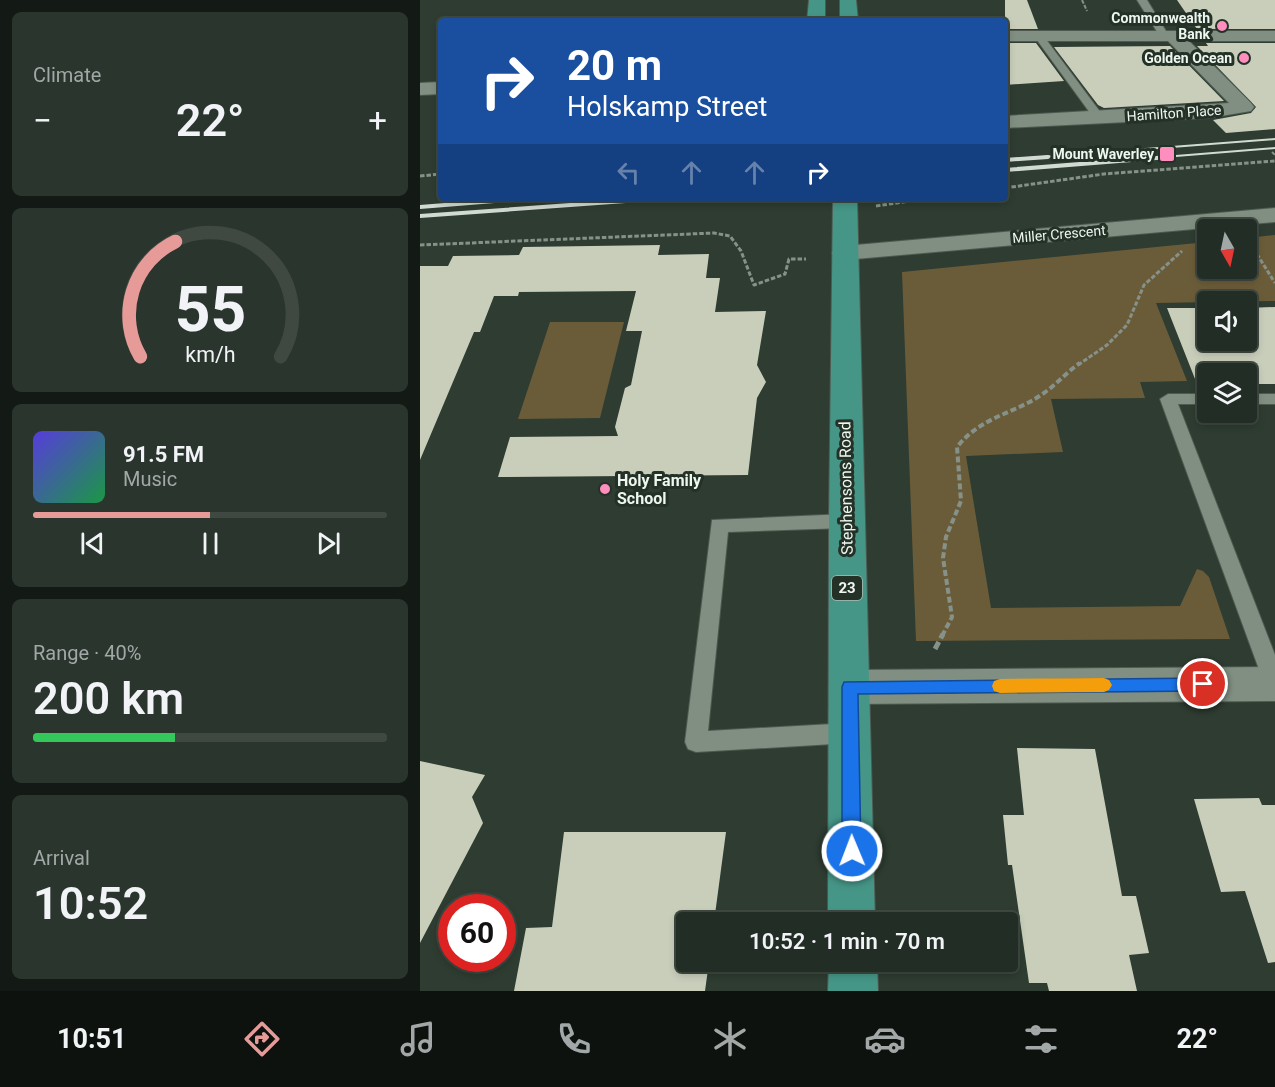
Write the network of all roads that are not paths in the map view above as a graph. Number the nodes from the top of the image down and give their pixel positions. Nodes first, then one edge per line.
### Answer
1 (817, 0) edge
2 (848, 0) edge
3 (1142, 0) edge
4 (816, 18) edge
5 (849, 18) edge
6 (1008, 36) edge
7 (1039, 36) junction
8 (1169, 36) junction
9 (1275, 36) edge
10 (438, 88) edge
11 (420, 89) edge
12 (1097, 115) junction
13 (1008, 122) edge
14 (844, 203) edge
15 (1275, 215) edge
16 (844, 253) junction
17 (1197, 399) edge
18 (1257, 399) edge
19 (1275, 399) edge
20 (846, 521) junction
21 (1275, 683) edge
22 (850, 687) junction
23 (850, 733) junction
24 (852, 912) edge
25 (853, 972) edge
26 (853, 991) edge

1 - 4 main road
2 - 5 main road
3 - 8 lane, Hamilton Place
6 - 7 street
7 - 8 street
7 - 12 lane
8 - 9 street
8 - 12 street, Hamilton Place
10 - 11 street
12 - 13 street, Hamilton Place
14 - 16 main road, Stephensons Road / 23
15 - 16 street, Miller Crescent
16 - 20 main road, Stephensons Road / 23
17 - 21 lane
18 - 19 lane
20 - 22 main road, Stephensons Road / 23
20 - 23 lane
21 - 22 street
22 - 23 main road, Stephensons Road / 23
23 - 24 main road, Stephensons Road / 23
25 - 26 main road

